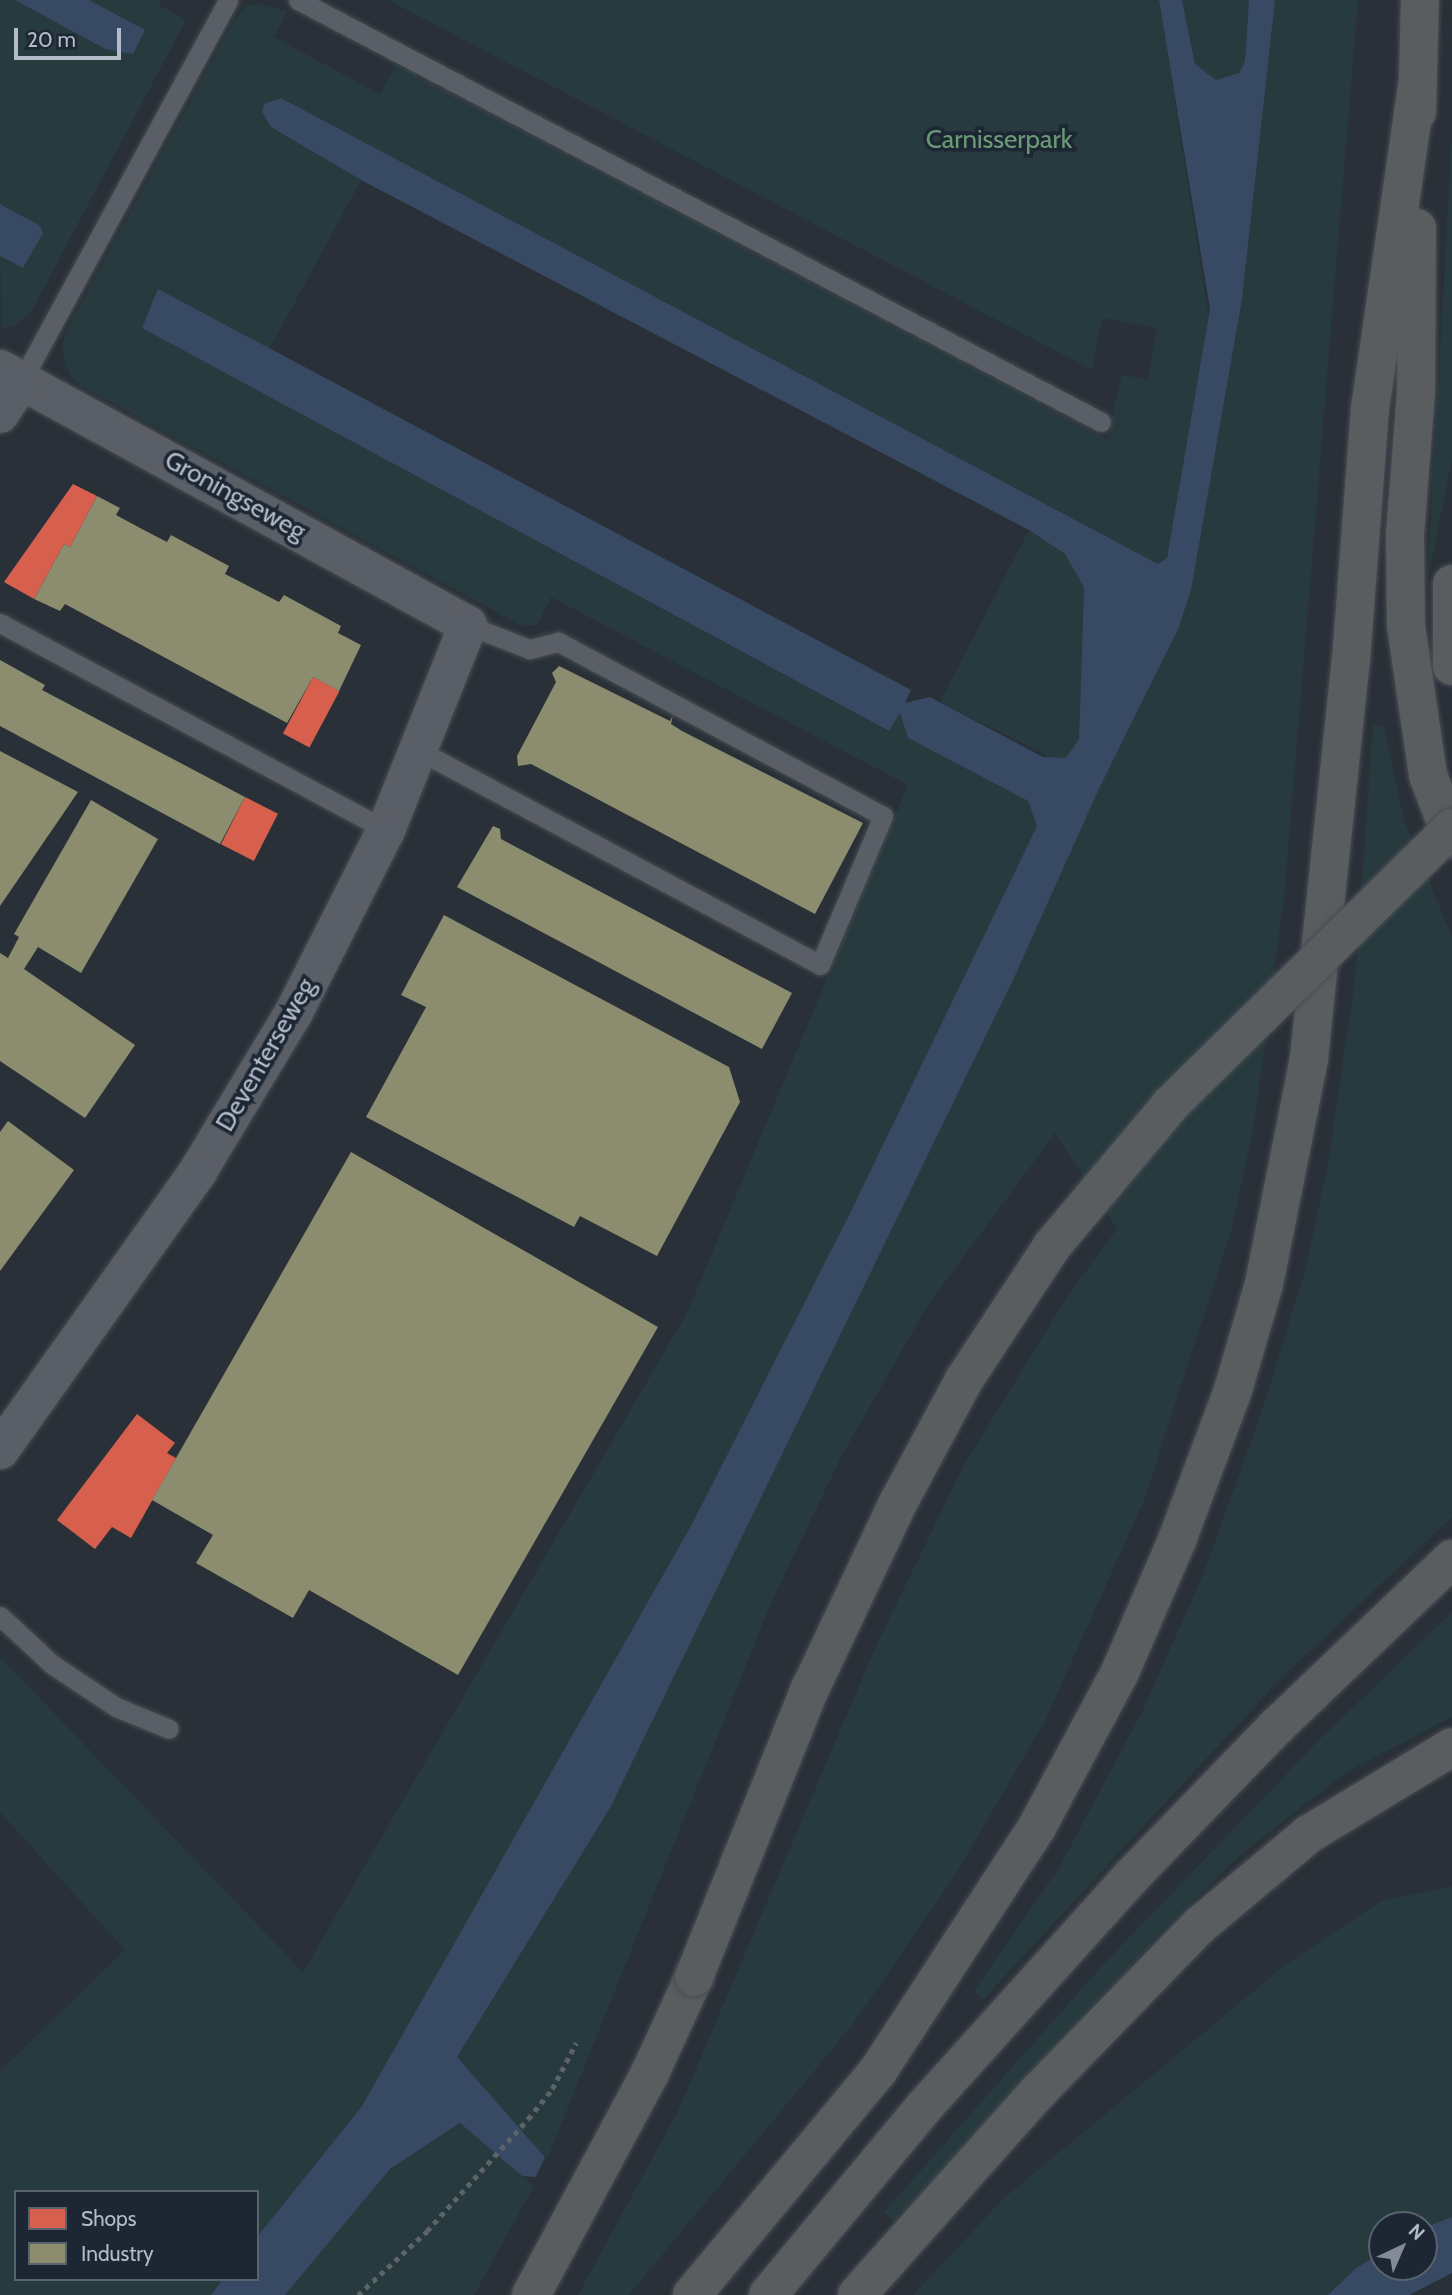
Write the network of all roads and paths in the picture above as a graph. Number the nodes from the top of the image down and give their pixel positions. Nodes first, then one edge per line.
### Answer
1 (228, 0) edge
2 (298, 0) edge
3 (1420, 0) edge
4 (1417, 87) junction
5 (11, 374) edge
6 (0, 414) edge
7 (1101, 422) dead end
8 (1452, 584) edge
9 (0, 623) edge
10 (468, 625) junction
11 (1452, 666) edge
12 (418, 750) junction
13 (1452, 828) edge
14 (386, 830) junction
15 (1452, 839) edge
16 (1452, 852) edge
17 (1349, 929) junction
18 (0, 1450) edge
19 (1452, 1559) edge
20 (0, 1616) edge
21 (169, 1728) dead end
22 (1452, 1747) edge
23 (576, 2043) dead end
24 (358, 2295) edge
25 (531, 2295) edge
26 (692, 2295) edge
27 (768, 2295) edge
28 (857, 2295) edge

1 - 5 lane
2 - 7 lane
3 - 4 highway
4 - 15 highway
4 - 26 highway
5 - 6 street
5 - 10 street, Groningseweg
8 - 11 highway
9 - 14 lane
10 - 12 street, Deventerseweg
10 - 12 lane
12 - 14 street, Deventerseweg
13 - 17 highway, bridge
14 - 18 street, Deventerseweg
16 - 17 highway, bridge
17 - 25 highway, bridge
19 - 27 highway
20 - 21 lane
22 - 28 highway
23 - 24 path

